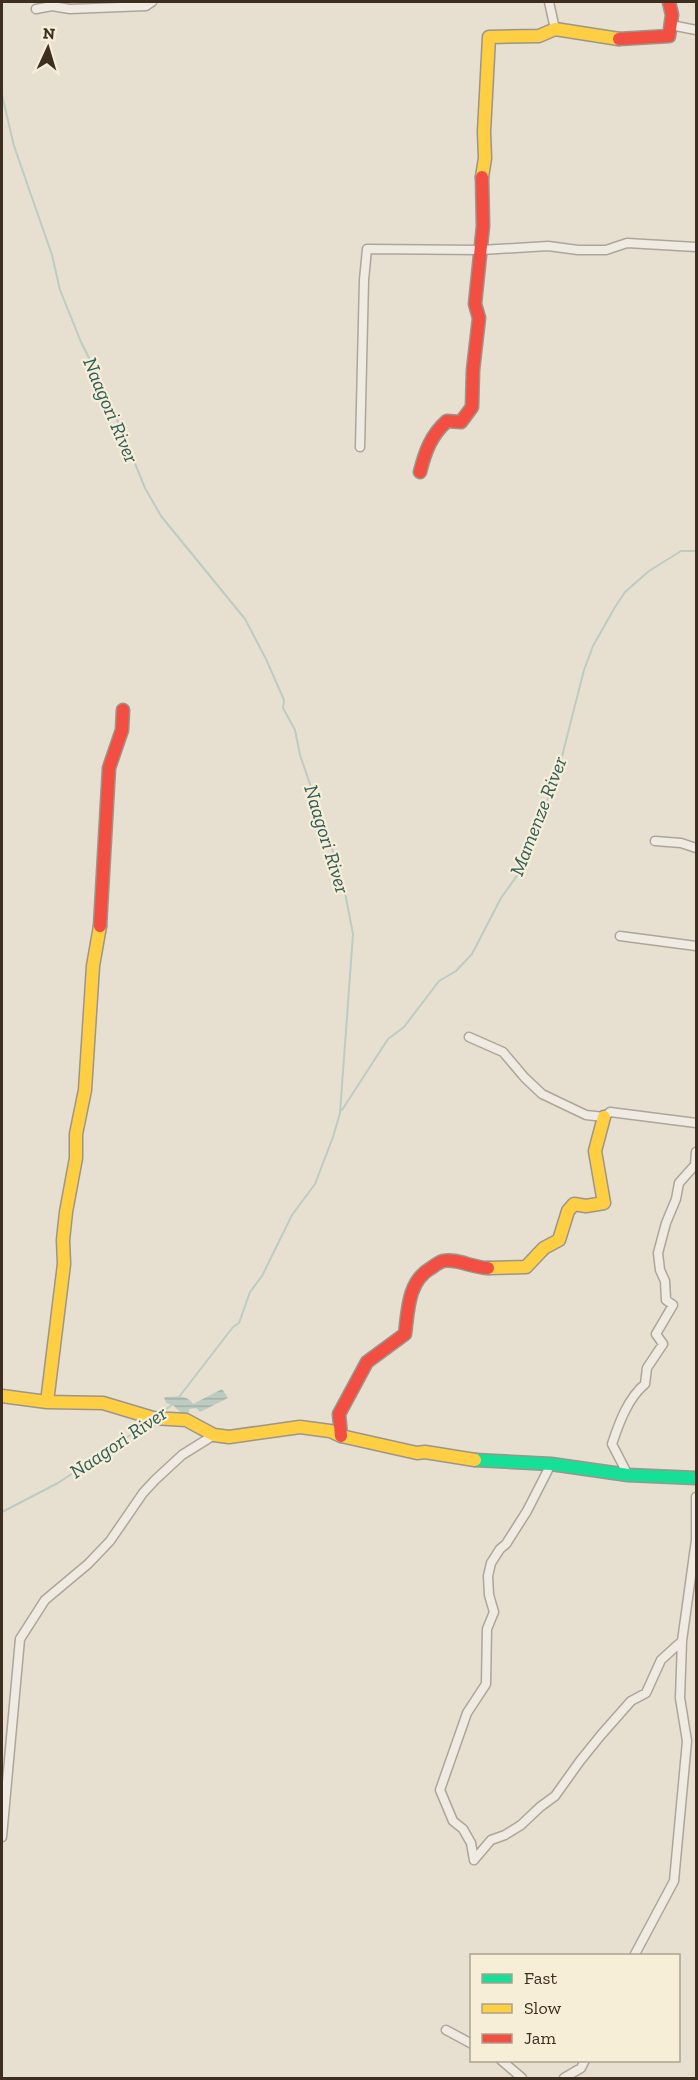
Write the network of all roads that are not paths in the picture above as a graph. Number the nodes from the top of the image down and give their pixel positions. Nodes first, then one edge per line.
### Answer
1 (152, 2) edge
2 (549, 2) edge
3 (669, 2) edge
4 (36, 9) dead end
5 (670, 25) junction
6 (555, 28) junction
7 (696, 30) edge
8 (696, 247) edge
9 (481, 250) junction
10 (360, 447) dead end
11 (420, 472) dead end
12 (123, 710) dead end
13 (656, 841) dead end
14 (696, 848) edge
15 (620, 936) dead end
16 (696, 945) edge
17 (469, 1037) dead end
18 (604, 1117) junction
19 (696, 1123) edge
20 (696, 1152) edge
21 (2, 1396) edge
22 (47, 1402) junction
23 (214, 1435) junction
24 (341, 1436) junction
25 (551, 1464) junction
26 (628, 1475) junction
27 (696, 1478) edge
28 (696, 1497) edge
29 (682, 1641) junction
30 (2, 1837) edge
31 (635, 1954) edge
32 (446, 2030) dead end
33 (470, 2043) edge
34 (502, 2062) edge
35 (584, 2062) edge
36 (522, 2079) edge
37 (564, 2079) edge

1 - 4 street
2 - 6 street
3 - 5 street
5 - 6 street
5 - 7 street
6 - 9 street
8 - 9 street
9 - 10 street
9 - 11 street
12 - 22 street
13 - 14 street
15 - 16 street
17 - 18 street
18 - 19 street
18 - 24 street
20 - 26 street
21 - 22 street
22 - 23 street
23 - 24 street
23 - 30 street
24 - 25 street
25 - 26 street
25 - 29 street
26 - 27 street
28 - 29 street
29 - 31 street
32 - 33 street
34 - 36 street
35 - 37 street

